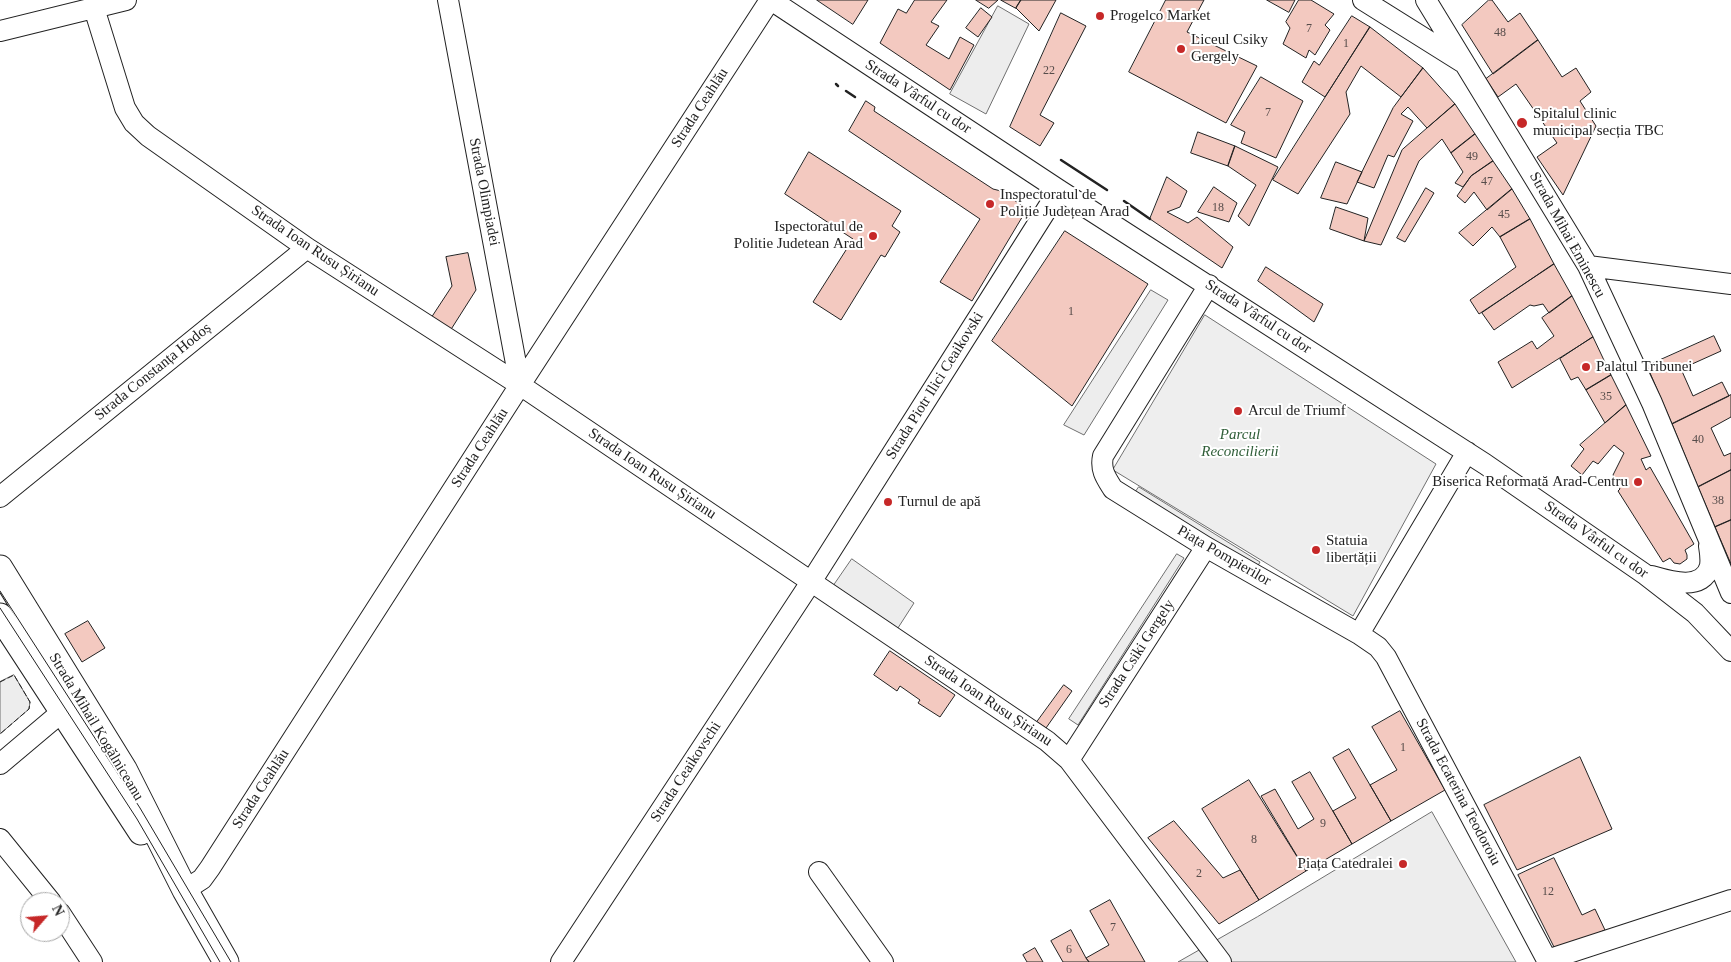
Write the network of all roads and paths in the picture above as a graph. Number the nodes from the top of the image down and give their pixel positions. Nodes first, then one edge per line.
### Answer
1 (126, 0) edge
2 (448, 0) edge
3 (770, 0) edge
4 (1427, 0) edge
5 (1376, 3) edge
6 (94, 8) junction
7 (0, 31) edge
8 (1465, 64) junction
9 (1059, 190) junction
10 (307, 248) junction
11 (1588, 266) junction
12 (1731, 284) edge
13 (1208, 285) junction
14 (520, 385) junction
15 (1467, 452) junction
16 (0, 497) edge
17 (1708, 539) junction
18 (1206, 547) junction
19 (0, 568) edge
20 (1646, 574) junction
21 (811, 582) junction
22 (1731, 593) edge
23 (0, 616) edge
24 (1358, 634) junction
25 (1731, 651) edge
26 (63, 712) junction
27 (1069, 760) junction
28 (0, 764) edge
29 (0, 839) edge
30 (818, 872) dead end
31 (185, 890) junction
32 (43, 892) edge
33 (1731, 900) edge
34 (70, 928) edge
35 (1219, 958) edge
36 (1548, 961) edge
37 (92, 962) edge
38 (226, 962) edge
39 (561, 962) edge
40 (883, 962) edge

1 - 6 street
2 - 14 street, Strada Olimpiadei
3 - 9 street, Strada Vârful cu dor
3 - 14 street, Strada Ceahlău
4 - 8 street, Strada Mihai Eminescu
5 - 8 street
6 - 7 street
6 - 10 street, Strada Ioan Rusu Șirianu
8 - 11 street, Strada Mihai Eminescu
9 - 13 street, Strada Vârful cu dor
9 - 21 street, Strada Piotr Ilici Ceaikovski
10 - 14 street, Strada Ioan Rusu Șirianu
10 - 16 street, Strada Constanța Hodoș
11 - 12 street
11 - 17 street, Strada Mihai Eminescu
13 - 15 street, Strada Vârful cu dor
13 - 18 street, Piața Pompierilor
14 - 21 street, Strada Ioan Rusu Șirianu
14 - 31 street, Strada Ceahlău
15 - 20 street, Strada Vârful cu dor
15 - 24 street
17 - 20 street
17 - 22 street, Strada Mihai Eminescu
18 - 24 street, Piața Pompierilor
18 - 27 street, Strada Csiki Gergely
19 - 31 main road, Strada Mihail Kogălniceanu
20 - 25 street, Strada Vârful cu dor
21 - 27 street, Strada Ioan Rusu Șirianu
21 - 39 street, Strada Ceaikovschi
23 - 26 main road, Strada Mihail Kogălniceanu
24 - 36 street, Strada Ecaterina Teodoroiu
26 - 28 street
26 - 31 main road, Strada Mihail Kogălniceanu
27 - 35 street, Strada Ioan Rusu Șirianu
29 - 32 street
30 - 40 street
31 - 38 main road, Strada Mihail Kogălniceanu
33 - 36 street
34 - 37 street

